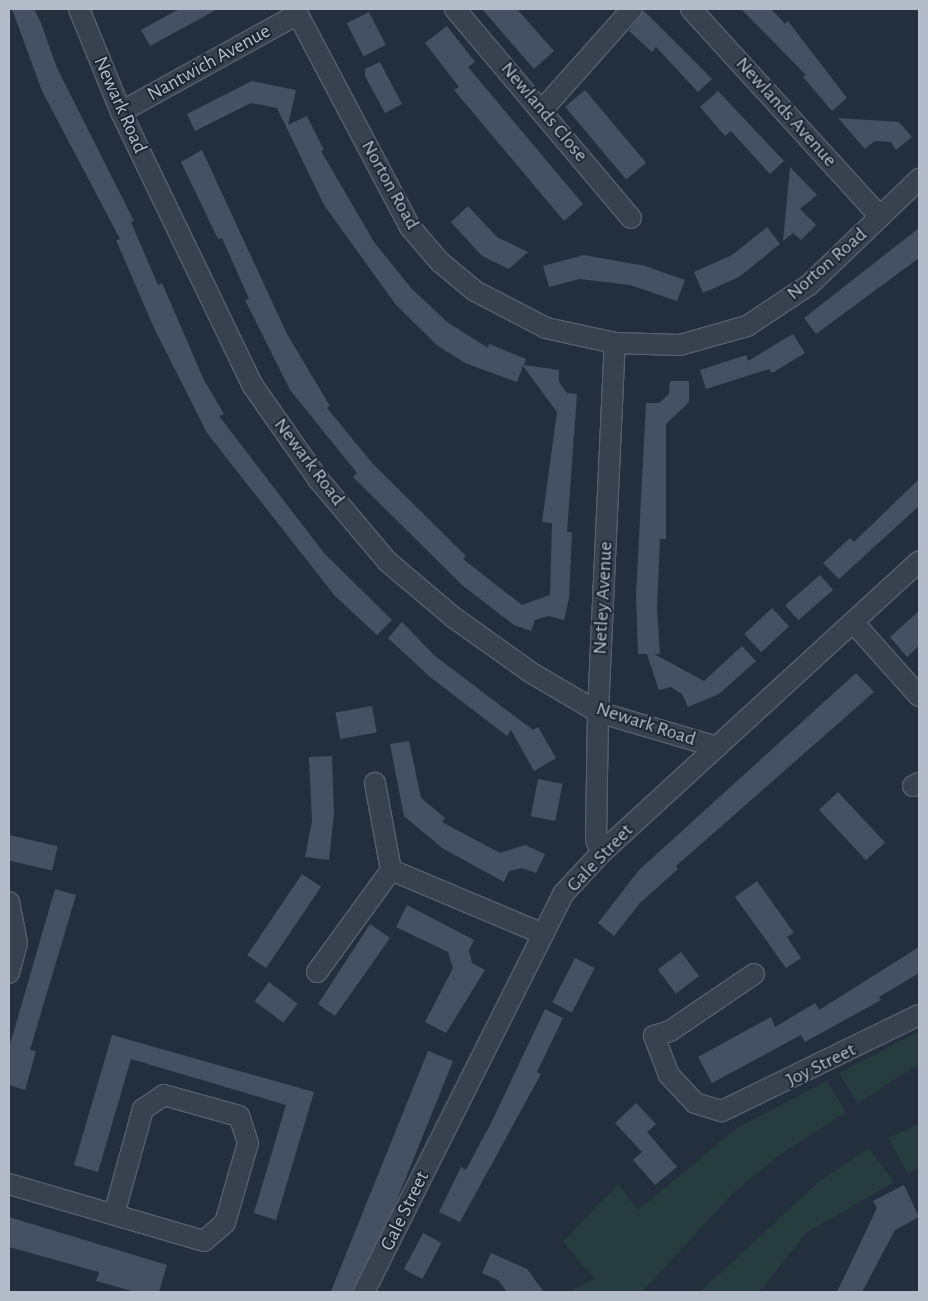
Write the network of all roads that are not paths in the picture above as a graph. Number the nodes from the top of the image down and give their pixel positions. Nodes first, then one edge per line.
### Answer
1 (79, 9) edge
2 (454, 9) edge
3 (632, 9) edge
4 (690, 9) edge
5 (297, 11) edge
6 (543, 109) junction
7 (121, 112) junction
8 (919, 179) edge
9 (880, 217) junction
10 (631, 218) dead end
11 (615, 343) junction
12 (919, 562) edge
13 (853, 622) junction
14 (919, 696) edge
15 (598, 712) junction
16 (717, 747) junction
17 (375, 783) dead end
18 (602, 852) junction
19 (391, 870) junction
20 (9, 902) edge
21 (542, 934) junction
22 (317, 972) dead end
23 (9, 973) edge
24 (754, 974) dead end
25 (919, 1015) edge
26 (9, 1184) edge
27 (114, 1214) junction
28 (364, 1292) edge

1 - 7 street, Newark Road
2 - 6 street, Newlands Close
3 - 6 street
4 - 9 street, Newlands Avenue
5 - 7 street, Nantwich Avenue
5 - 11 street, Norton Road
6 - 10 street, Newlands Close
7 - 15 street, Newark Road
8 - 9 street, Norton Road
9 - 11 street, Norton Road
11 - 15 street, Netley Avenue
12 - 13 street, Gale Street
13 - 14 street
13 - 16 street, Gale Street
15 - 16 street, Newark Road
15 - 18 street, Netley Avenue
16 - 18 street, Gale Street
17 - 19 street
18 - 21 street, Gale Street
19 - 21 street
19 - 22 street
20 - 23 street
21 - 28 street, Gale Street
24 - 25 street, Joy Street
26 - 27 street
27 - 27 street

